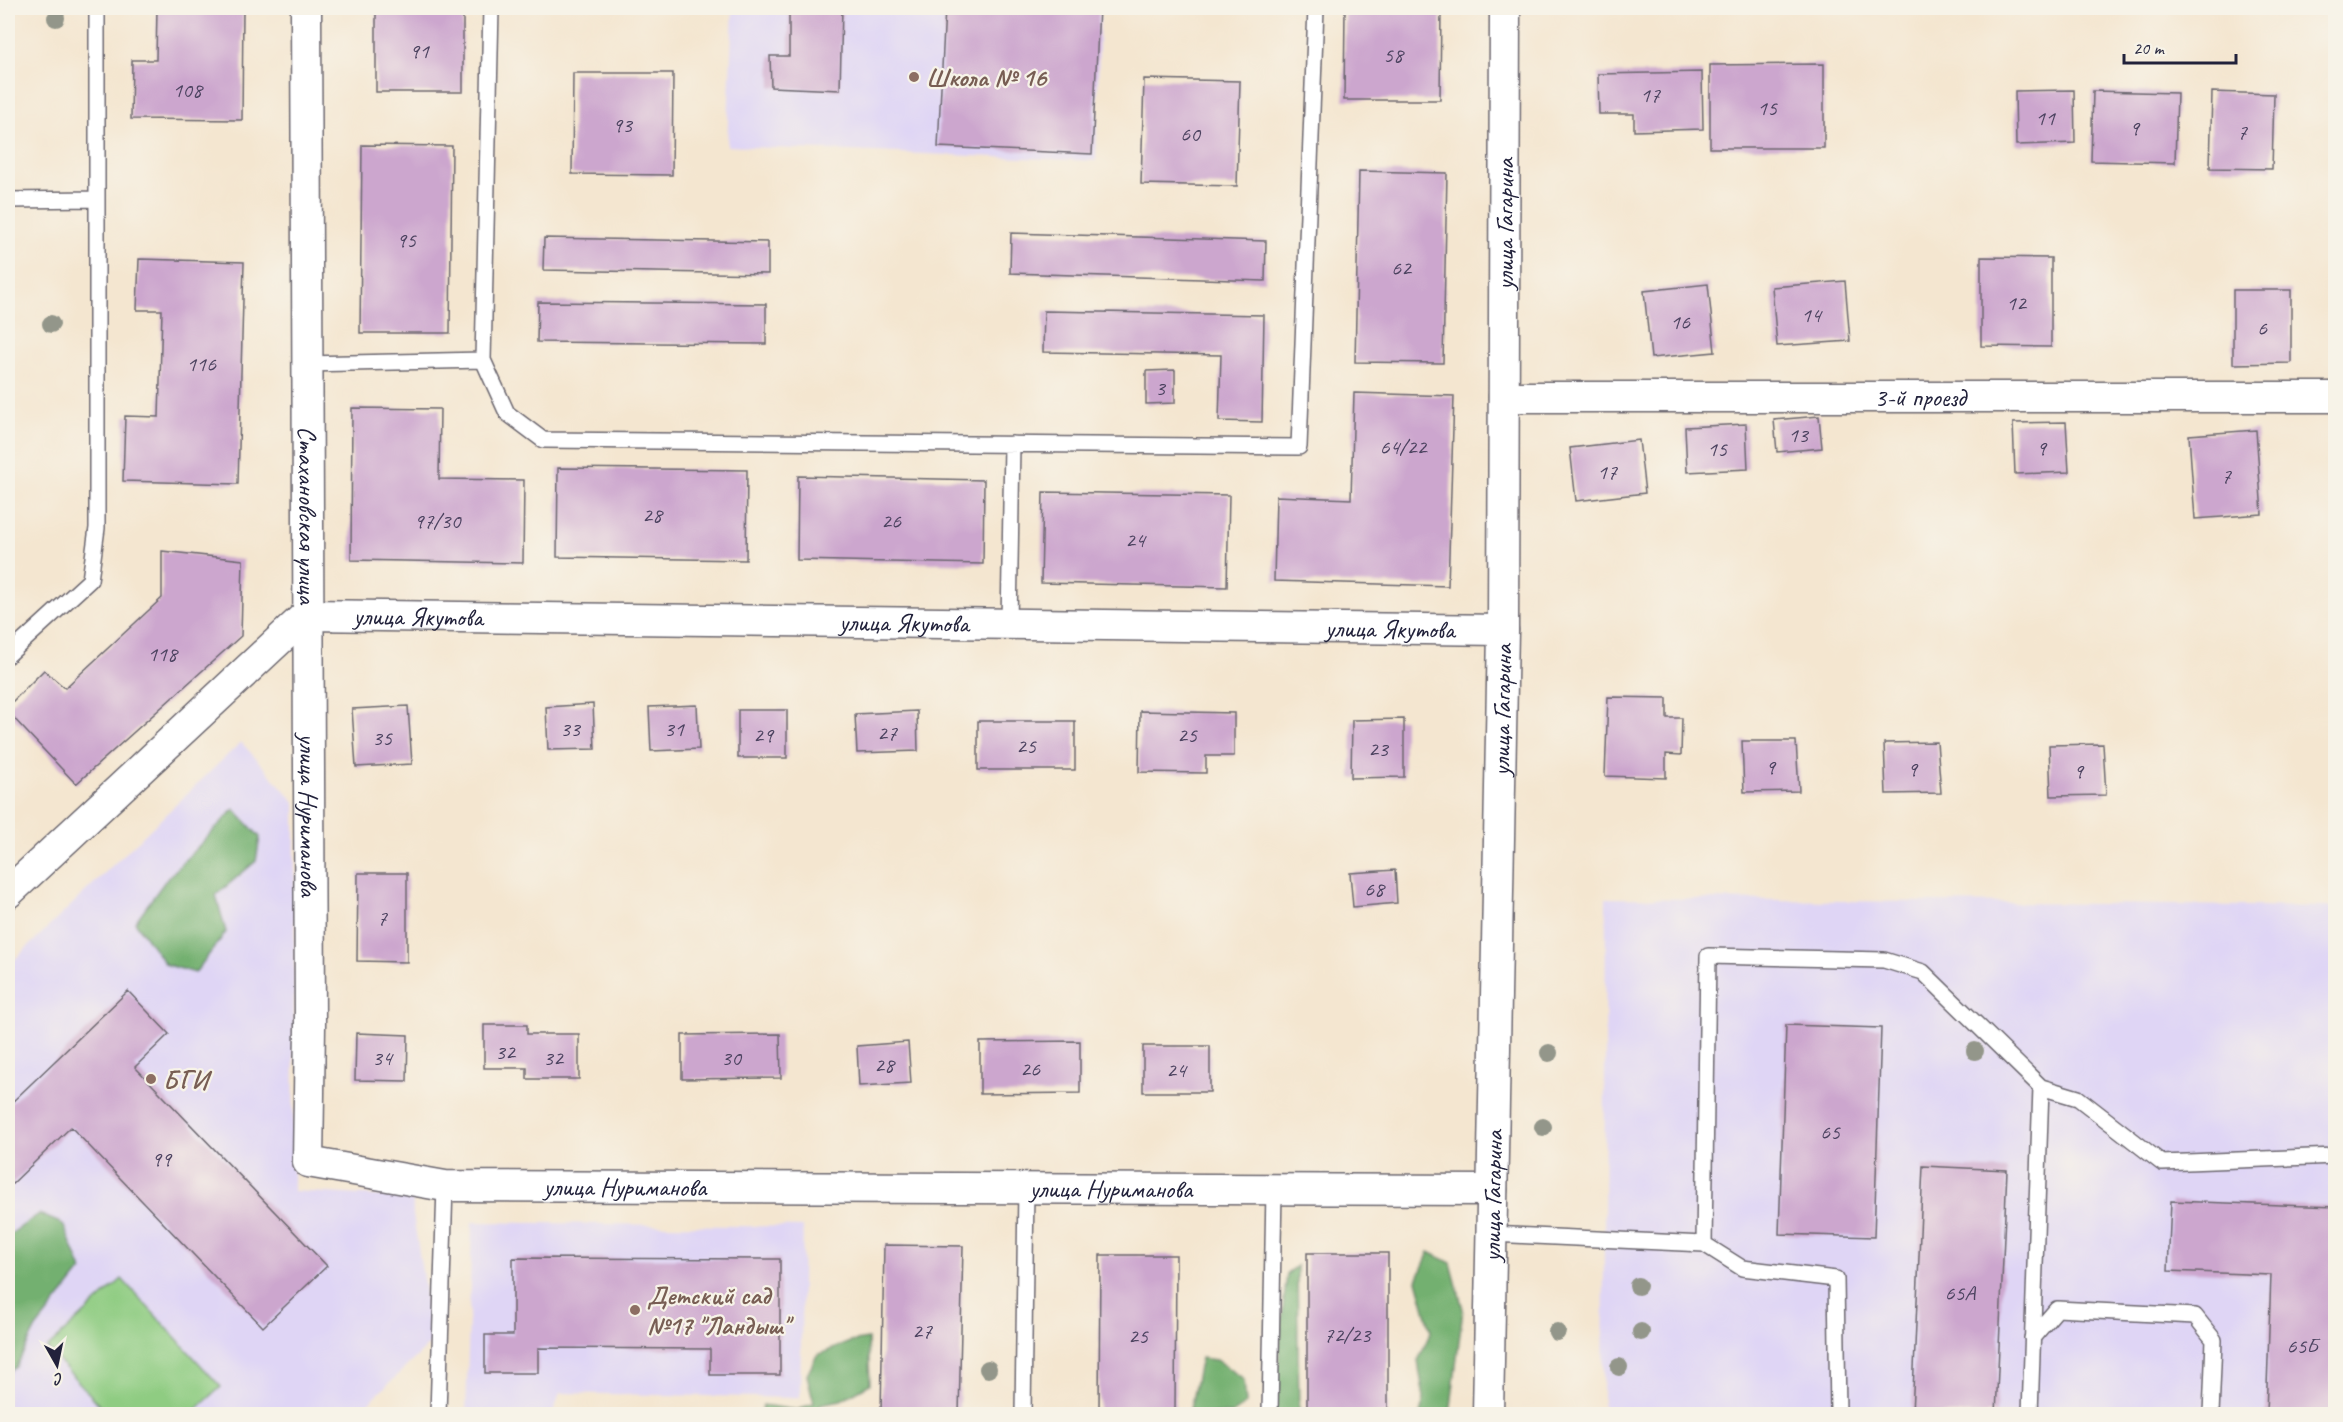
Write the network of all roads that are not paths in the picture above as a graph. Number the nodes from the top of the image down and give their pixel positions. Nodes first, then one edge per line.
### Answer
1 (97, 8) edge
2 (306, 8) edge
3 (491, 8) edge
4 (1316, 8) edge
5 (1505, 8) edge
6 (97, 199) junction
7 (8, 200) edge
8 (483, 360) junction
9 (306, 364) junction
10 (1504, 397) junction
11 (2336, 397) edge
12 (1012, 444) junction
13 (306, 615) junction
14 (1009, 624) junction
15 (1503, 630) junction
16 (8, 656) edge
17 (8, 893) edge
18 (2041, 1087) junction
19 (2336, 1156) edge
20 (446, 1186) junction
21 (1026, 1188) junction
22 (1274, 1189) junction
23 (1492, 1190) junction
24 (1491, 1234) junction
25 (1704, 1244) junction
26 (2032, 1338) junction
27 (438, 1414) edge
28 (1023, 1414) edge
29 (1270, 1414) edge
30 (1488, 1414) edge
31 (1838, 1414) edge
32 (2030, 1414) edge
33 (2211, 1414) edge

1 - 6 lane
2 - 9 street, Стахановская улица
3 - 8 lane
4 - 12 lane
5 - 10 street, улица Гагарина
6 - 7 lane
6 - 16 lane
8 - 9 lane
8 - 12 lane
9 - 13 street, Стахановская улица
10 - 11 street, 3-й проезд
10 - 15 street, улица Гагарина
12 - 14 lane
13 - 14 street, улица Якутова
13 - 17 street, Стахановская улица
13 - 20 street, улица Нуриманова
14 - 15 street, улица Якутова
15 - 23 street, улица Гагарина
18 - 19 lane
18 - 25 lane
18 - 26 lane
20 - 21 street, улица Нуриманова
20 - 27 lane
21 - 22 street, улица Нуриманова
21 - 28 lane
22 - 23 street, улица Нуриманова
22 - 29 lane
23 - 24 street, улица Гагарина
24 - 25 lane
24 - 30 street, улица Гагарина
25 - 31 lane
26 - 32 lane
26 - 33 lane

